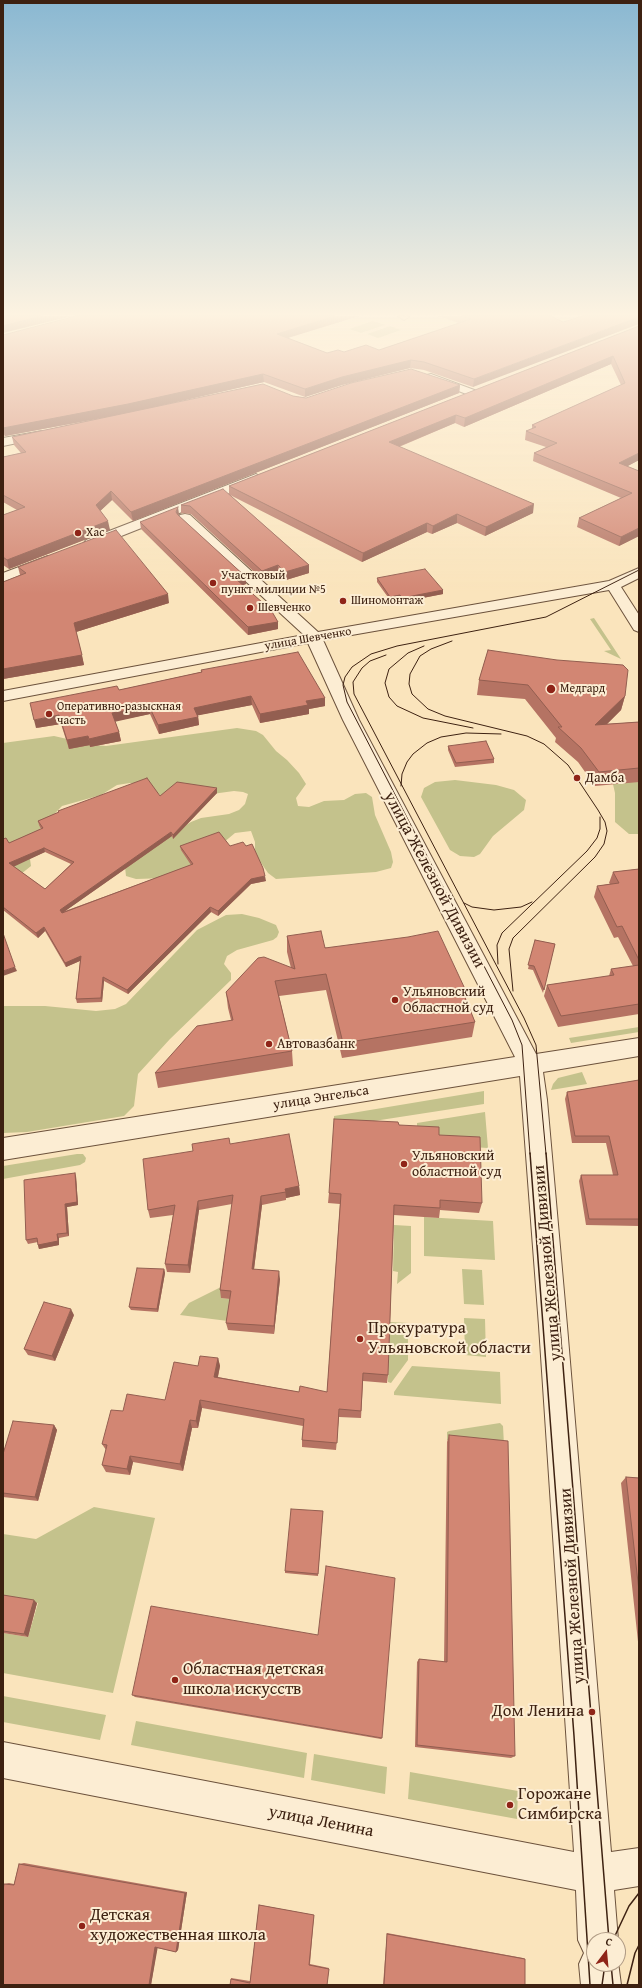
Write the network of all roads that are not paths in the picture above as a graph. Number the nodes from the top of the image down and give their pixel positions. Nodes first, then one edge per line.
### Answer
1 (51, 433) edge
2 (3, 442) edge
3 (269, 473) edge
4 (185, 518) edge
5 (80, 547) edge
6 (59, 556) edge
7 (639, 572) edge
8 (3, 578) edge
9 (613, 585) junction
10 (639, 627) edge
11 (314, 638) junction
12 (3, 696) edge
13 (639, 1047) edge
14 (530, 1065) junction
15 (3, 1149) edge
16 (3, 1760) edge
17 (639, 1867) edge
18 (594, 1874) junction
19 (598, 1932) edge
20 (600, 1972) edge
21 (601, 1985) edge

1 - 2 street
3 - 5 street
4 - 11 street, улица Железной Дивизии
6 - 8 street
7 - 9 street, улица Шевченко
9 - 10 street
9 - 11 street, улица Шевченко
11 - 12 street, улица Шевченко
11 - 14 street, улица Железной Дивизии
13 - 14 street, улица Энгельса
14 - 15 street, улица Энгельса
14 - 18 street, улица Железной Дивизии
16 - 18 street, улица Ленина
17 - 18 street, улица Ленина
18 - 19 street, улица Железной Дивизии
20 - 21 street

